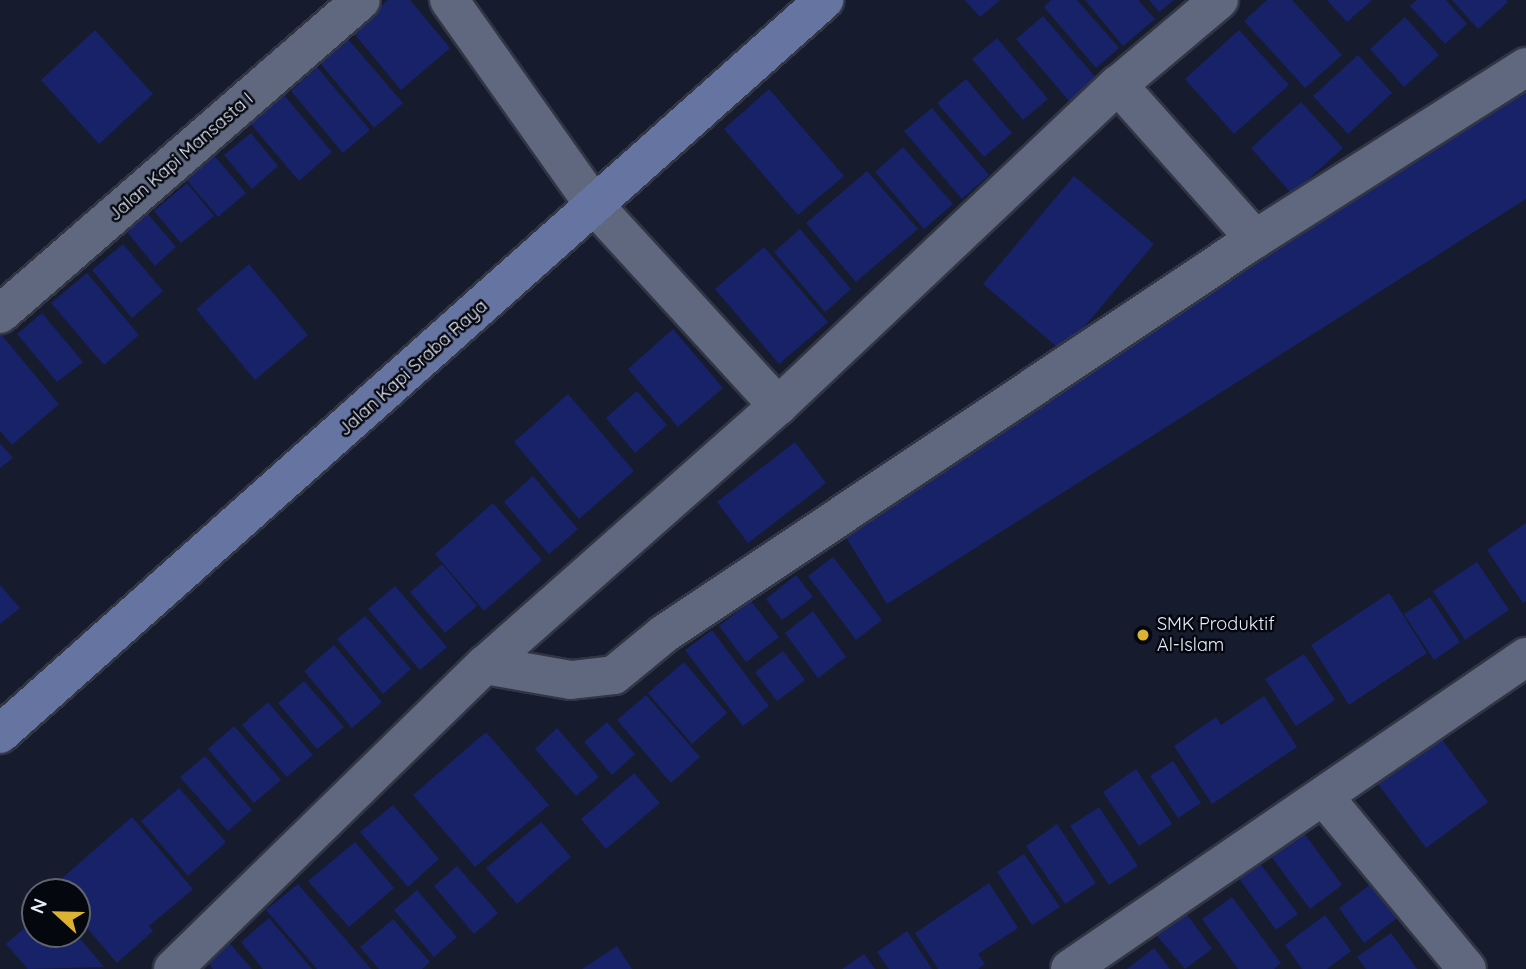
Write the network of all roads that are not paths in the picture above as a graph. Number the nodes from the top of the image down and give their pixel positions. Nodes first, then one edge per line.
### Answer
1 (361, 0) edge
2 (449, 0) edge
3 (824, 0) edge
4 (1219, 0) edge
5 (1526, 67) edge
6 (1118, 85) junction
7 (595, 206) junction
8 (1255, 239) junction
9 (0, 314) edge
10 (778, 406) junction
11 (1526, 657) edge
12 (485, 665) junction
13 (0, 734) edge
14 (1325, 798) junction
15 (173, 969) edge
16 (1070, 969) edge
17 (1467, 969) edge

1 - 9 street, Jalan Kapi Mansasta I
2 - 7 street
3 - 7 street, Jalan Kapi Sraba Raya
4 - 6 street
5 - 8 street
6 - 8 street
6 - 10 street
7 - 10 street
7 - 13 street, Jalan Kapi Sraba Raya
8 - 12 street
10 - 12 street
11 - 14 street
12 - 15 street
14 - 16 street
14 - 17 street

